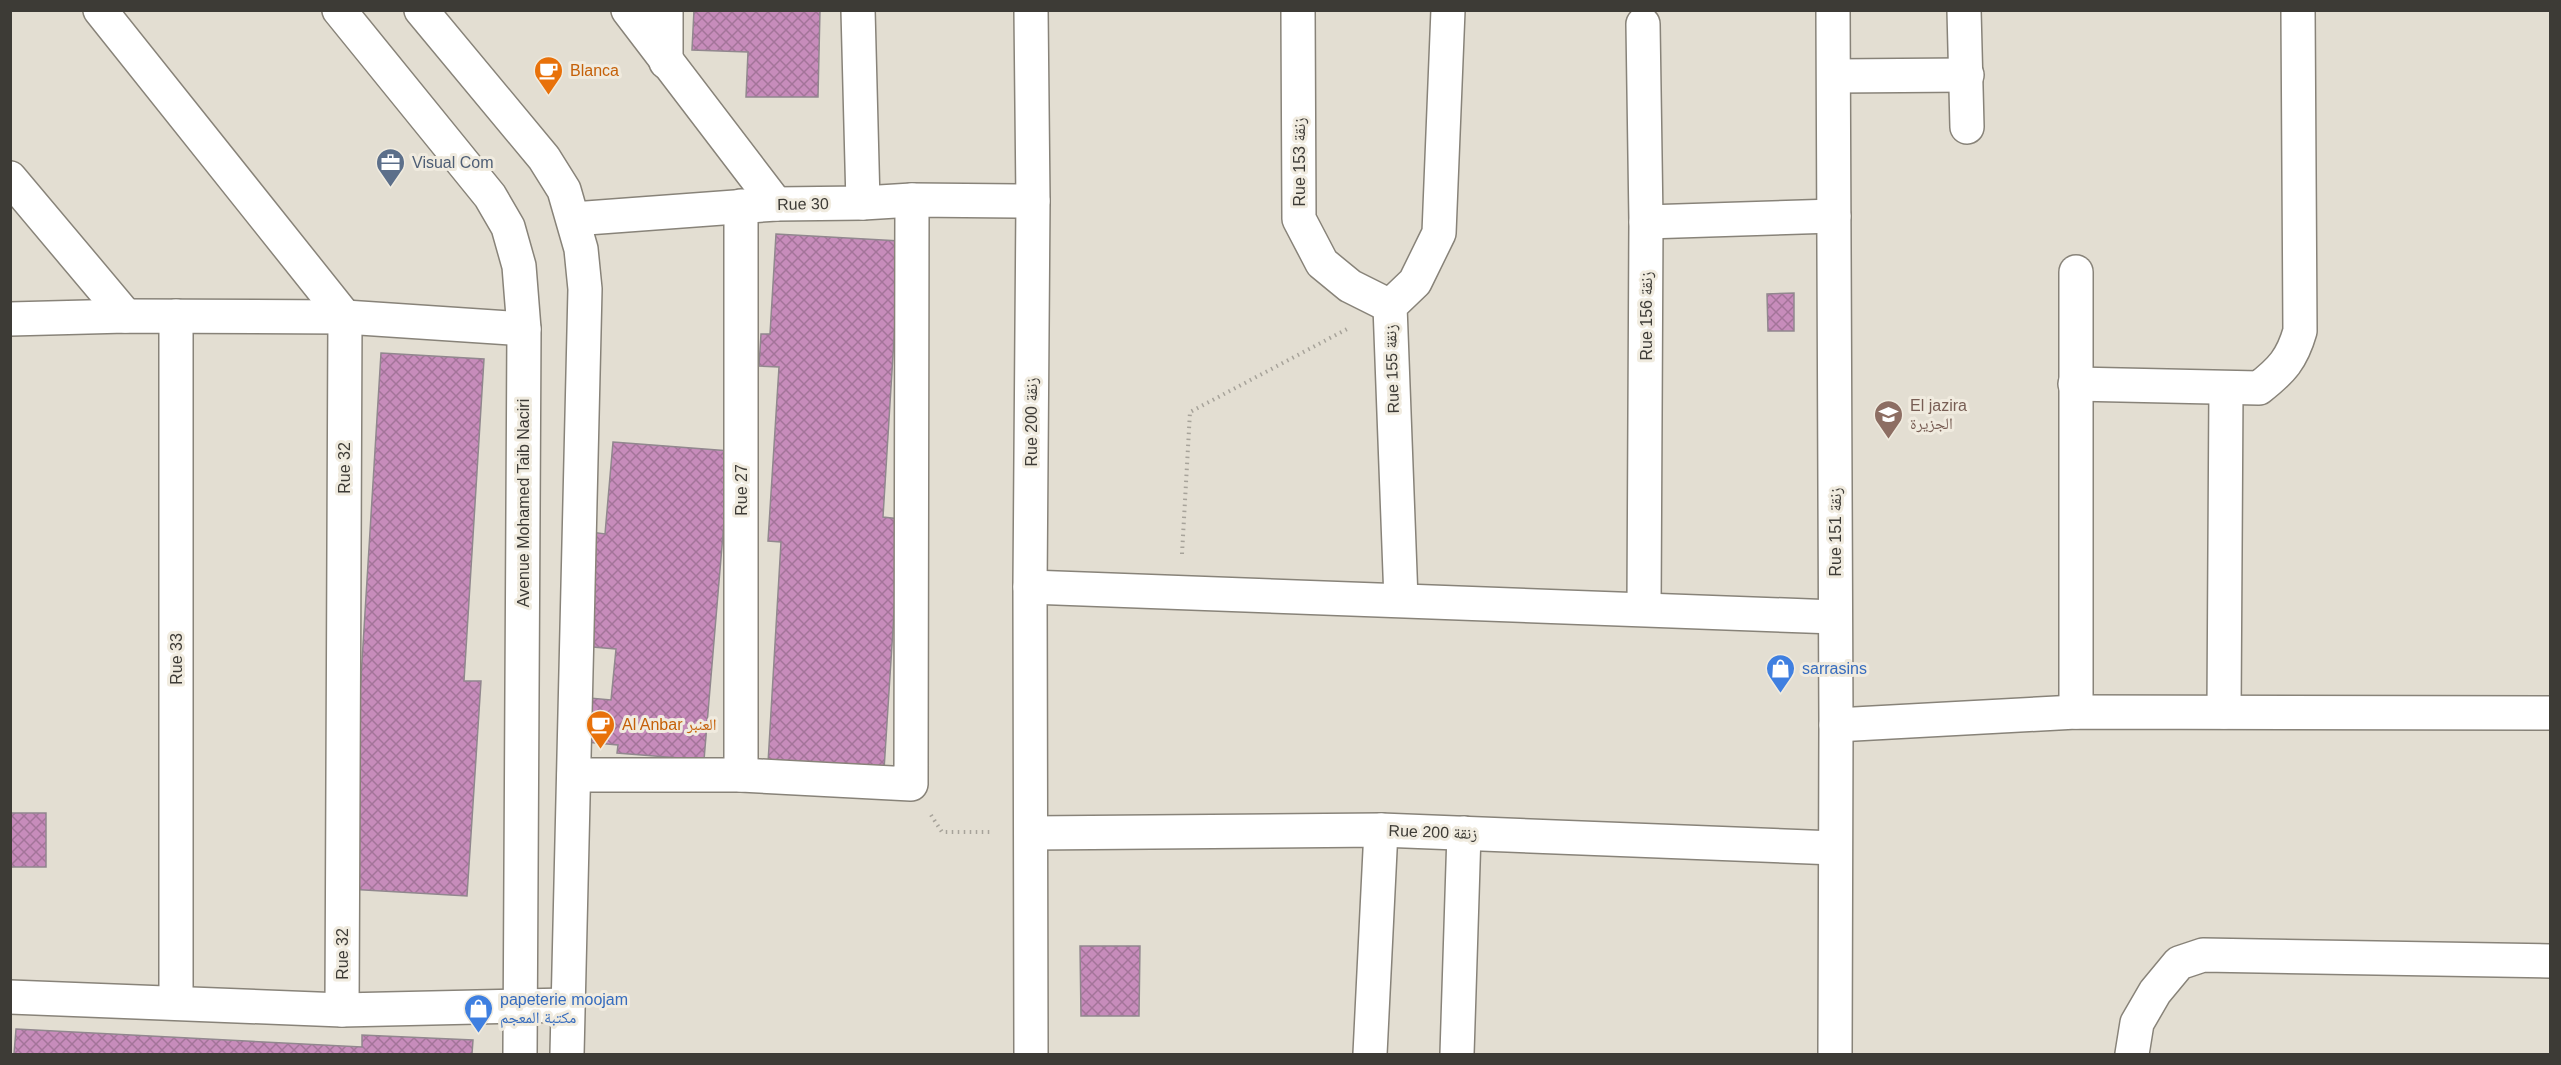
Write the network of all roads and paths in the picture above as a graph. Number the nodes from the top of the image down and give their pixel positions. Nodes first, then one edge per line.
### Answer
1 (100, 10) edge
2 (339, 10) edge
3 (421, 10) edge
4 (628, 10) edge
5 (666, 10) edge
6 (858, 10) edge
7 (1031, 10) edge
8 (1298, 10) edge
9 (1448, 10) edge
10 (1833, 10) edge
11 (1964, 10) edge
12 (2298, 10) edge
13 (1643, 24) dead end
14 (666, 62) junction
15 (1967, 75) junction
16 (1835, 76) junction
17 (1967, 127) dead end
18 (10, 178) edge
19 (912, 200) junction
20 (1033, 201) junction
21 (862, 203) junction
22 (776, 204) junction
23 (741, 206) junction
24 (1834, 216) junction
25 (573, 219) junction
26 (1646, 222) junction
27 (2076, 272) dead end
28 (1390, 306) junction
29 (126, 316) junction
30 (176, 316) junction
31 (345, 316) junction
32 (10, 319) edge
33 (524, 329) junction
34 (2075, 384) junction
35 (2226, 388) junction
36 (1030, 587) junction
37 (1180, 594) junction
38 (1401, 600) junction
39 (1644, 609) junction
40 (1835, 617) junction
41 (2076, 712) junction
42 (2224, 712) junction
43 (2550, 713) edge
44 (1836, 725) junction
45 (573, 775) junction
46 (741, 775) junction
47 (911, 783) junction
48 (1381, 830) junction
49 (1031, 832) junction
50 (1464, 833) junction
51 (1835, 848) junction
52 (2550, 961) edge
53 (10, 997) edge
54 (176, 1002) junction
55 (568, 1005) junction
56 (520, 1006) junction
57 (342, 1010) junction
58 (520, 1054) edge
59 (567, 1054) edge
60 (1031, 1054) edge
61 (1370, 1054) edge
62 (1457, 1054) edge
63 (1835, 1054) edge
64 (2132, 1054) edge

1 - 31 street
2 - 33 street, Avenue Mohamed Taib Naciri
3 - 25 street
4 - 14 street
5 - 14 street
6 - 21 street
7 - 20 street, Rue 200 زنقة
8 - 28 street, Rue 153 زنقة
9 - 28 street, Rue 155 زنقة
10 - 16 street, Rue 151 زنقة
11 - 15 street
12 - 35 street
13 - 26 street, Rue 156 زنقة
14 - 22 street
15 - 16 street
15 - 17 street
16 - 24 street, Rue 151 زنقة
18 - 29 street
19 - 20 street, Rue 30
19 - 21 street, Rue 30
19 - 47 street
20 - 36 street, Rue 200 زنقة
21 - 22 street, Rue 30
22 - 23 street, Rue 30
23 - 25 street, Rue 30
23 - 46 street, Rue 27
24 - 26 street
24 - 40 street, Rue 151 زنقة
25 - 45 street
26 - 39 street, Rue 156 زنقة
27 - 34 street
28 - 37 path
28 - 38 street, Rue 155 زنقة
29 - 30 street
29 - 32 street
30 - 31 street
30 - 54 street, Rue 33
31 - 33 street
31 - 57 street, Rue 32
33 - 56 street, Avenue Mohamed Taib Naciri
34 - 35 street
34 - 41 street
35 - 42 street
36 - 37 street
36 - 49 street, Rue 200 زنقة
37 - 38 street
38 - 39 street
39 - 40 street
40 - 44 street, Rue 151 زنقة
41 - 42 street
41 - 44 street
42 - 43 street
44 - 51 street, Rue 151 زنقة
45 - 46 street
45 - 55 street
46 - 47 street
47 - 49 path
48 - 49 street, Rue 200 زنقة
48 - 50 street, Rue 200 زنقة
48 - 61 street
49 - 60 street, Rue 200 زنقة
50 - 51 street, Rue 200 زنقة
50 - 62 street
51 - 63 street, Rue 151 زنقة
52 - 64 street
53 - 54 street
54 - 57 street
55 - 56 street
55 - 59 street
56 - 57 street
56 - 58 street, Avenue Mohamed Taib Naciri

